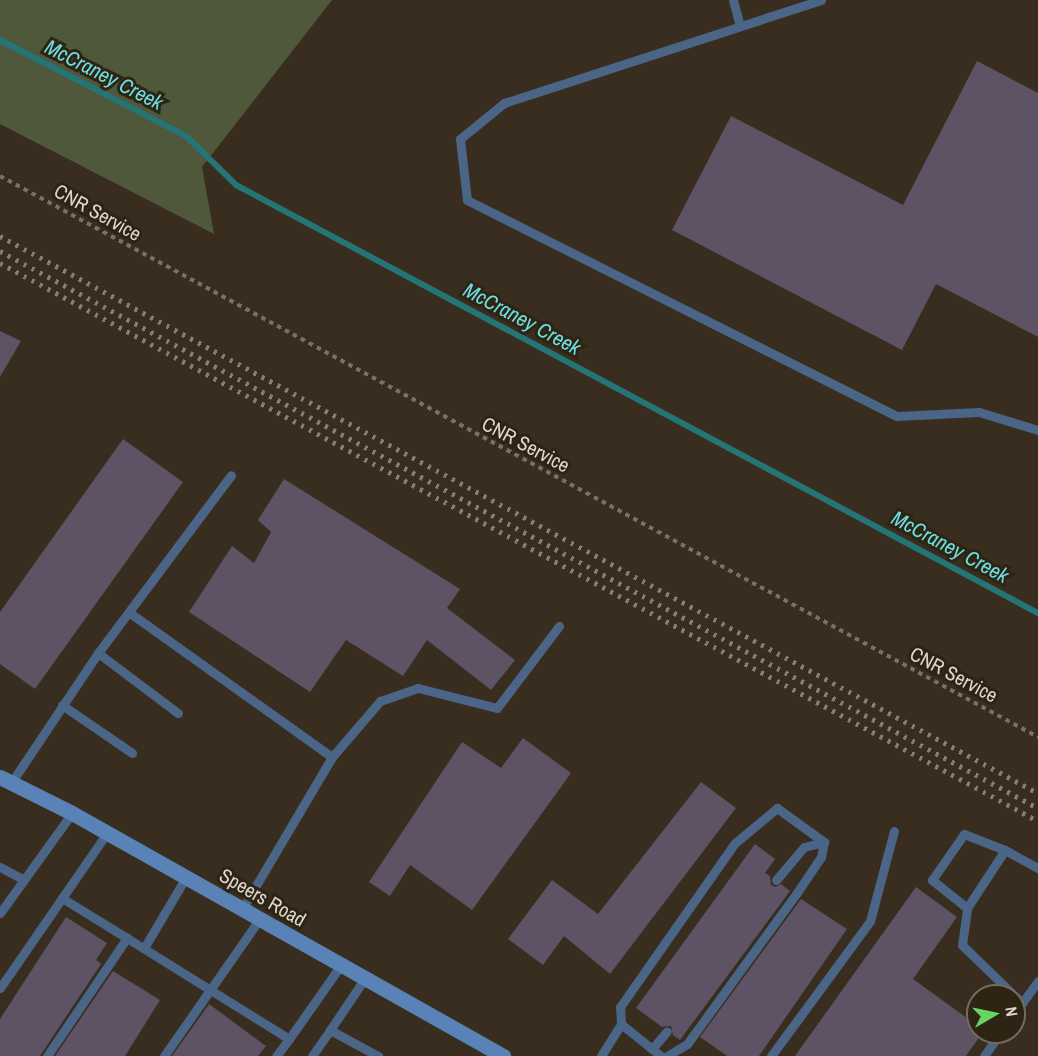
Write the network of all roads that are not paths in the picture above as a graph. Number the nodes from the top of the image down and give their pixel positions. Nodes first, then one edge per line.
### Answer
1 (733, 0) edge
2 (821, 0) edge
3 (740, 26) junction
4 (1038, 430) edge
5 (231, 475) dead end
6 (130, 613) junction
7 (560, 626) dead end
8 (98, 653) junction
9 (62, 705) junction
10 (178, 713) dead end
11 (132, 753) dead end
12 (332, 757) junction
13 (6, 780) edge
14 (72, 813) junction
15 (894, 831) dead end
16 (107, 833) junction
17 (824, 842) junction
18 (1005, 850) junction
19 (0, 867) edge
20 (1038, 868) edge
21 (186, 878) junction
22 (24, 880) junction
23 (776, 880) dead end
24 (62, 898) junction
25 (967, 908) junction
26 (242, 909) junction
27 (0, 913) edge
28 (259, 920) junction
29 (127, 938) junction
30 (144, 948) junction
31 (341, 965) junction
32 (365, 978) junction
33 (1038, 981) edge
34 (1002, 984) edge
35 (0, 988) edge
36 (211, 989) junction
37 (1026, 998) edge
38 (621, 1024) junction
39 (330, 1030) junction
40 (667, 1030) dead end
41 (289, 1039) junction
42 (652, 1049) junction
43 (48, 1056) edge
44 (164, 1056) edge
45 (276, 1056) edge
46 (312, 1056) edge
47 (378, 1056) edge
48 (503, 1056) edge
49 (601, 1056) edge
50 (661, 1056) edge
51 (667, 1056) edge
52 (771, 1056) edge

1 - 3 lane
2 - 3 lane
3 - 4 lane
5 - 6 lane
6 - 8 lane
6 - 12 lane
7 - 12 lane
8 - 9 lane
8 - 10 lane
9 - 11 lane
9 - 13 lane
12 - 26 lane
13 - 14 main road, Speers Road
14 - 16 main road, Speers Road
14 - 22 lane
15 - 52 lane
16 - 21 main road, Speers Road
16 - 24 lane
17 - 23 lane
17 - 38 lane
17 - 51 lane
18 - 20 lane
18 - 25 lane
18 - 25 lane
19 - 22 lane
21 - 26 main road, Speers Road
21 - 30 lane
22 - 27 lane
24 - 29 lane
24 - 35 lane
25 - 34 lane
26 - 28 main road, Speers Road
28 - 31 main road, Speers Road
28 - 36 lane
29 - 30 lane
29 - 43 lane
30 - 36 lane
31 - 32 main road, Speers Road
31 - 41 lane
32 - 39 lane
32 - 48 main road, Speers Road
33 - 37 lane
36 - 41 lane
36 - 44 lane
38 - 42 lane
38 - 49 lane
39 - 46 lane
39 - 47 lane
40 - 42 lane
41 - 45 lane
42 - 50 lane

